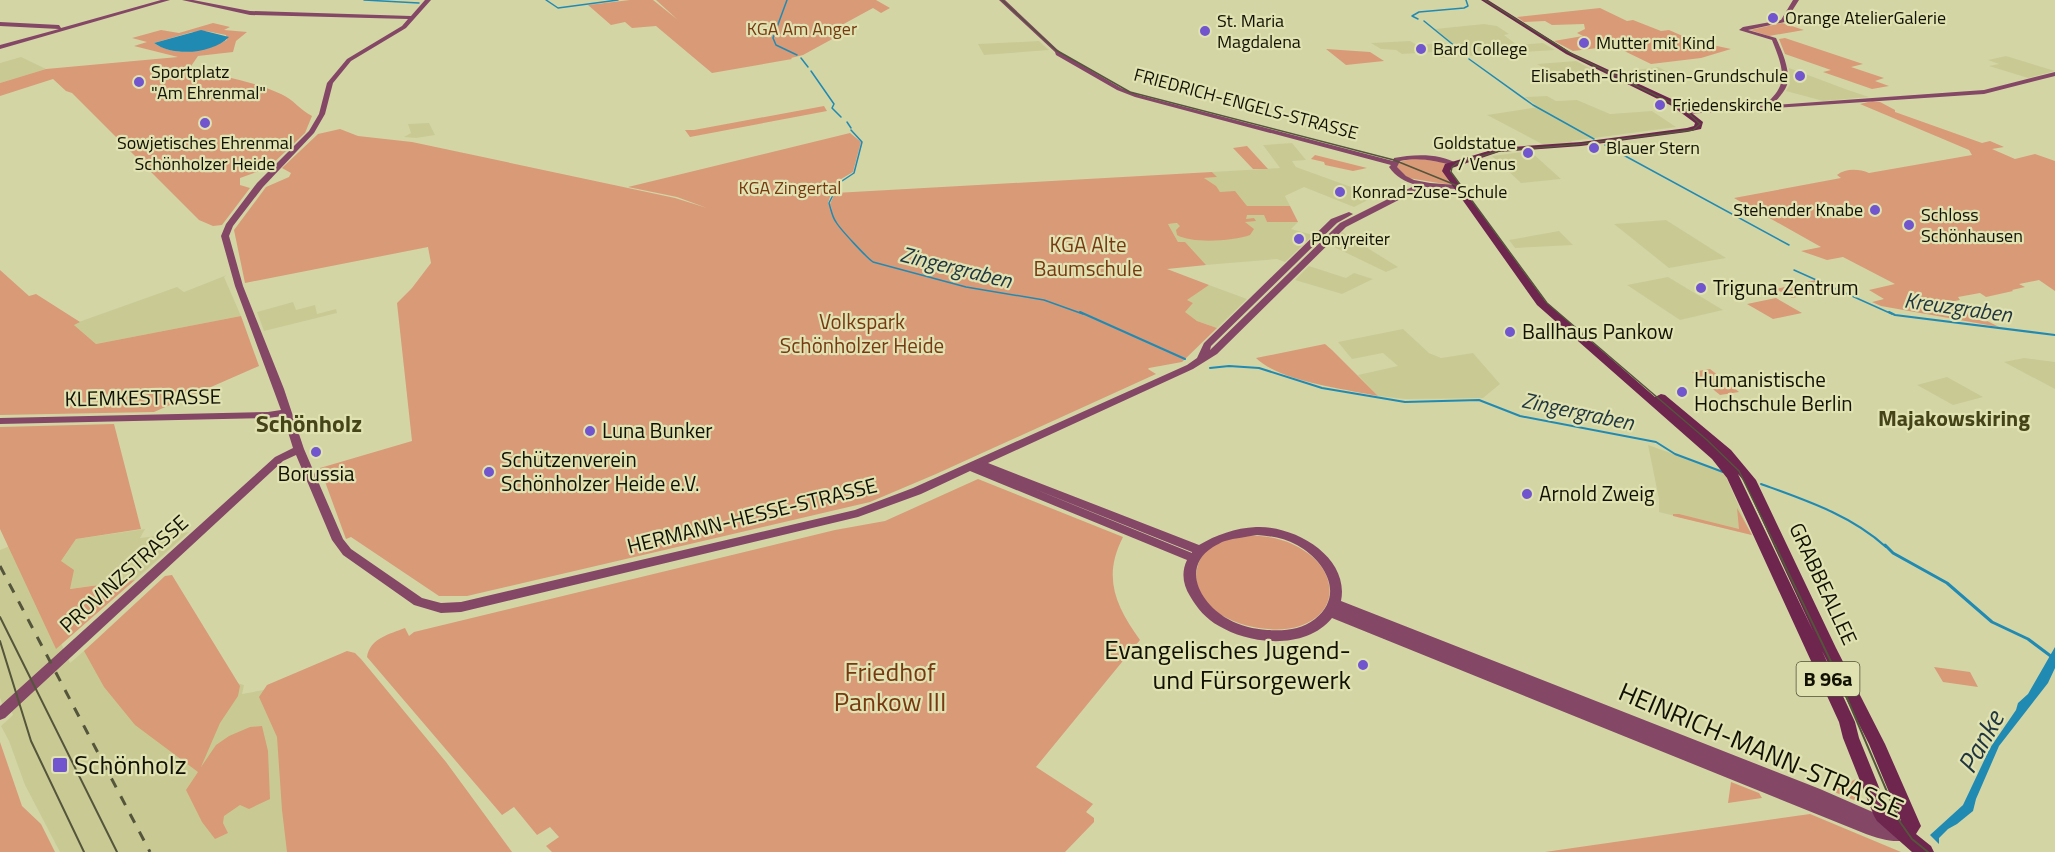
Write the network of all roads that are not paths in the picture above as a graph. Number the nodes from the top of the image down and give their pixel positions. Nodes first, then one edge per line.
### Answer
1 (167, 0) edge
2 (185, 0) edge
3 (428, 0) edge
4 (1002, 0) edge
5 (1484, 0) edge
6 (1796, 0) edge
7 (412, 18) junction
8 (0, 24) edge
9 (68, 28) junction
10 (0, 47) edge
11 (2055, 74) edge
12 (1772, 107) junction
13 (1689, 113) junction
14 (1395, 162) junction
15 (1454, 164) junction
16 (1414, 181) junction
17 (1425, 183) junction
18 (1460, 187) junction
19 (1202, 359) junction
20 (287, 412) junction
21 (0, 421) edge
22 (300, 451) junction
23 (974, 465) junction
24 (1196, 554) junction
25 (1332, 608) junction
26 (0, 714) edge
27 (1908, 837) junction
28 (1925, 852) edge

1 - 9 main road
2 - 7 main road
3 - 7 main road
4 - 14 main road, FRIEDRICH-ENGELS-STRASSE
5 - 13 main road
6 - 12 main road
7 - 20 main road
8 - 9 main road
9 - 10 main road
11 - 12 main road
12 - 13 main road
13 - 15 main road
14 - 15 main road
14 - 16 main road
15 - 18 main road, GRABBEALLEE / B 96a
16 - 17 main road
16 - 19 main road, HERMANN-HESSE-STRASSE
17 - 18 main road
17 - 19 main road, HERMANN-HESSE-STRASSE
18 - 27 main road, GRABBEALLEE / B 96a
19 - 23 main road, HERMANN-HESSE-STRASSE
20 - 21 main road, KLEMKESTRASSE
20 - 22 main road
22 - 23 main road, HERMANN-HESSE-STRASSE
22 - 26 main road, PROVINZSTRASSE
23 - 24 main road
24 - 25 main road
24 - 25 main road
25 - 27 main road, HEINRICH-MANN-STRASSE
27 - 28 main road

